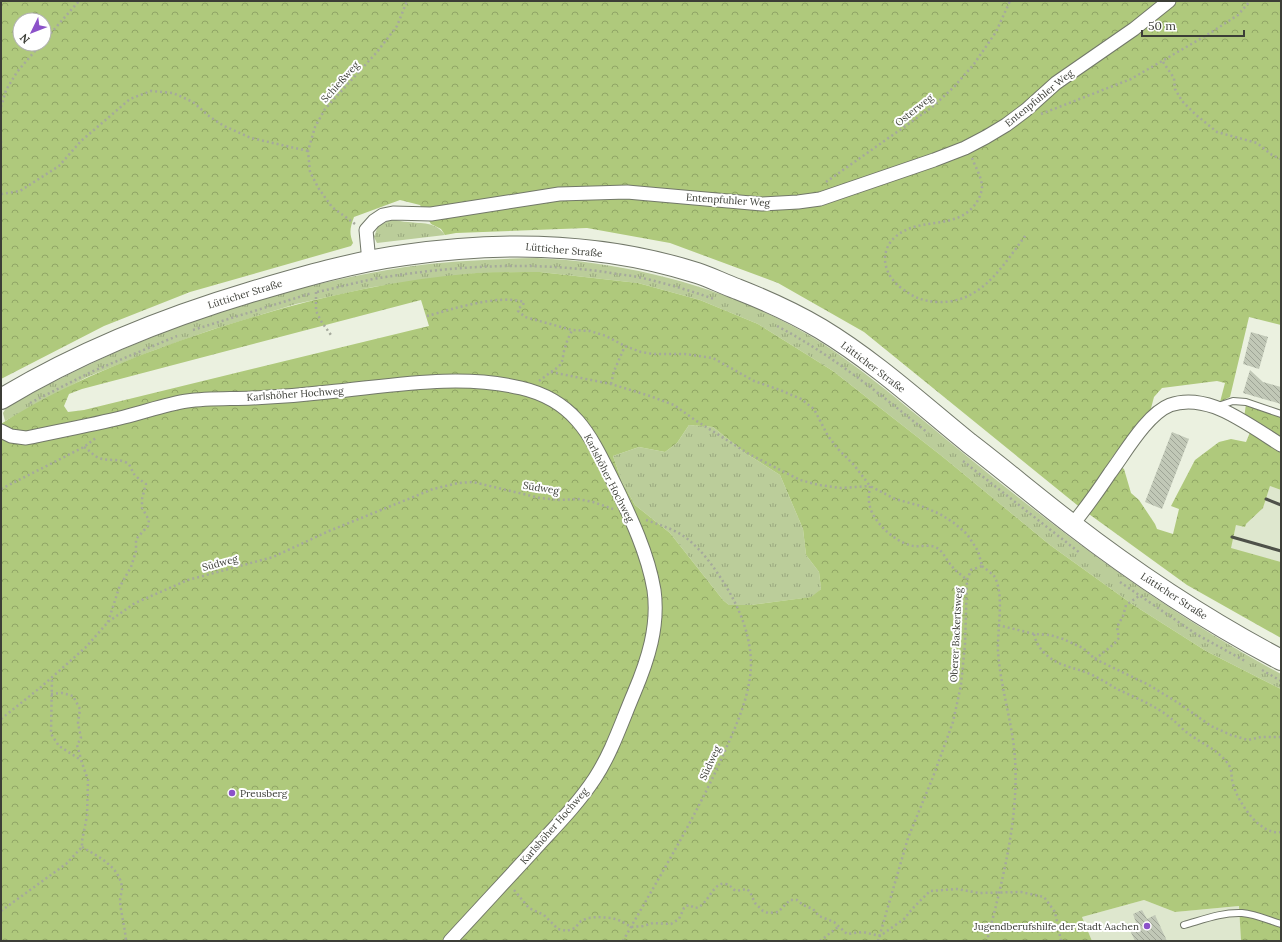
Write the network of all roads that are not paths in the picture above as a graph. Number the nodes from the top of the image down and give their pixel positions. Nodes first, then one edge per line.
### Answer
1 (1169, 1) edge
2 (369, 262) junction
3 (1, 399) edge
4 (1216, 407) junction
5 (1281, 414) edge
6 (1, 431) edge
7 (1281, 445) edge
8 (1072, 525) junction
9 (1281, 660) edge
10 (1281, 924) edge
11 (1184, 925) dead end
12 (450, 941) edge

1 - 2 street, Entenpfuhler Weg
2 - 3 main road, Lütticher Straße
2 - 8 main road, Lütticher Straße
4 - 5 lane
4 - 7 street
4 - 8 street
6 - 12 street, Karlshöher Hochweg
8 - 9 main road, Lütticher Straße
10 - 11 lane

